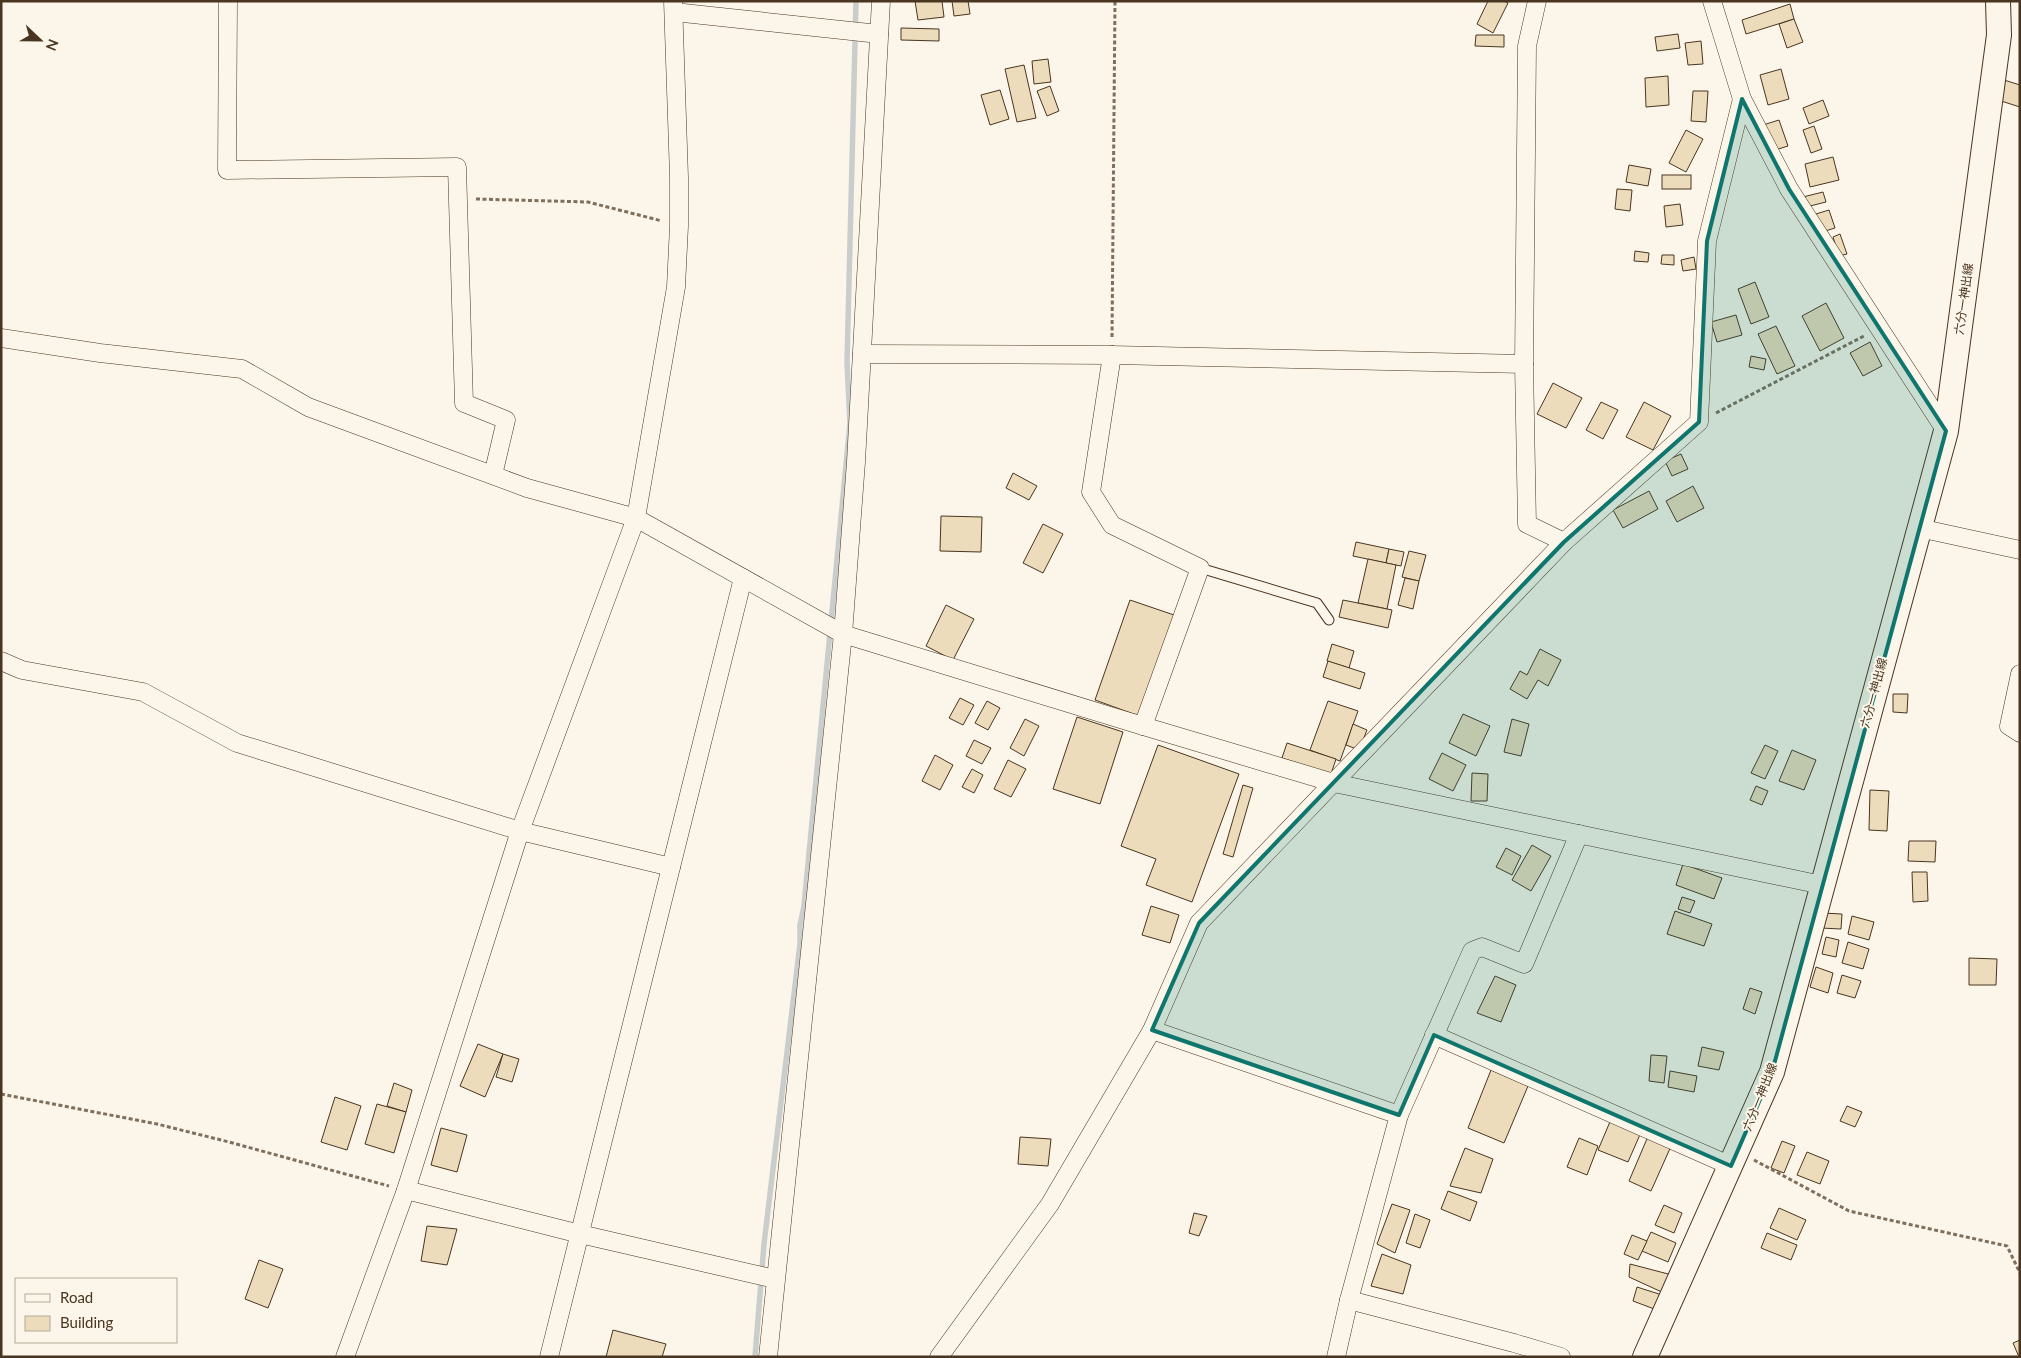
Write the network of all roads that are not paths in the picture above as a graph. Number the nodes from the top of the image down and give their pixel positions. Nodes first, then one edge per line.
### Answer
1 (228, 1) edge
2 (881, 1) edge
3 (1536, 1) edge
4 (1712, 1) edge
5 (1998, 1) edge
6 (674, 7) edge
7 (879, 34) junction
8 (1742, 98) junction
9 (1, 338) edge
10 (862, 354) junction
11 (1112, 355) junction
12 (1524, 364) junction
13 (1946, 431) junction
14 (493, 475) junction
15 (636, 518) junction
16 (1919, 528) junction
17 (1564, 542) junction
18 (2020, 550) edge
19 (1200, 568) junction
20 (743, 578) junction
21 (1329, 620) dead end
22 (844, 634) junction
23 (1, 661) edge
24 (2020, 674) edge
25 (1143, 726) junction
26 (2014, 729) edge
27 (1334, 784) junction
28 (520, 831) junction
29 (1579, 834) junction
30 (671, 867) junction
31 (1822, 885) junction
32 (1152, 1030) junction
33 (1434, 1036) junction
34 (1399, 1114) junction
35 (1734, 1158) junction
36 (406, 1190) junction
37 (580, 1234) junction
38 (775, 1279) junction
39 (1349, 1300) junction
40 (345, 1357) edge
41 (549, 1357) edge
42 (768, 1357) edge
43 (938, 1357) edge
44 (1336, 1357) edge
45 (1560, 1357) edge
46 (1645, 1357) edge

1 - 14 street
2 - 7 street
3 - 12 street
4 - 8 street
5 - 13 main road, 六分一神出線
6 - 7 street
6 - 15 street
7 - 10 street
8 - 13 street
8 - 17 street
9 - 14 street
10 - 11 street
10 - 22 street
11 - 12 street
11 - 19 street
12 - 17 street
13 - 16 main road, 六分一神出線
14 - 15 street
15 - 20 street
15 - 28 street
16 - 18 street
16 - 31 main road, 六分一神出線
17 - 27 street
19 - 21 lane
19 - 25 street
20 - 22 street
20 - 30 street
22 - 25 street
22 - 38 street
23 - 28 street
24 - 26 street
25 - 27 street
27 - 29 street
27 - 32 street
28 - 30 street
28 - 36 street
29 - 31 street
29 - 33 street
30 - 37 street
31 - 35 main road, 六分一神出線
32 - 34 street
32 - 43 street
33 - 34 street
33 - 35 street
34 - 39 street
35 - 46 main road, 六分一神出線
36 - 37 street
36 - 40 street
37 - 38 street
37 - 41 street
38 - 42 street
39 - 44 street
39 - 45 street

